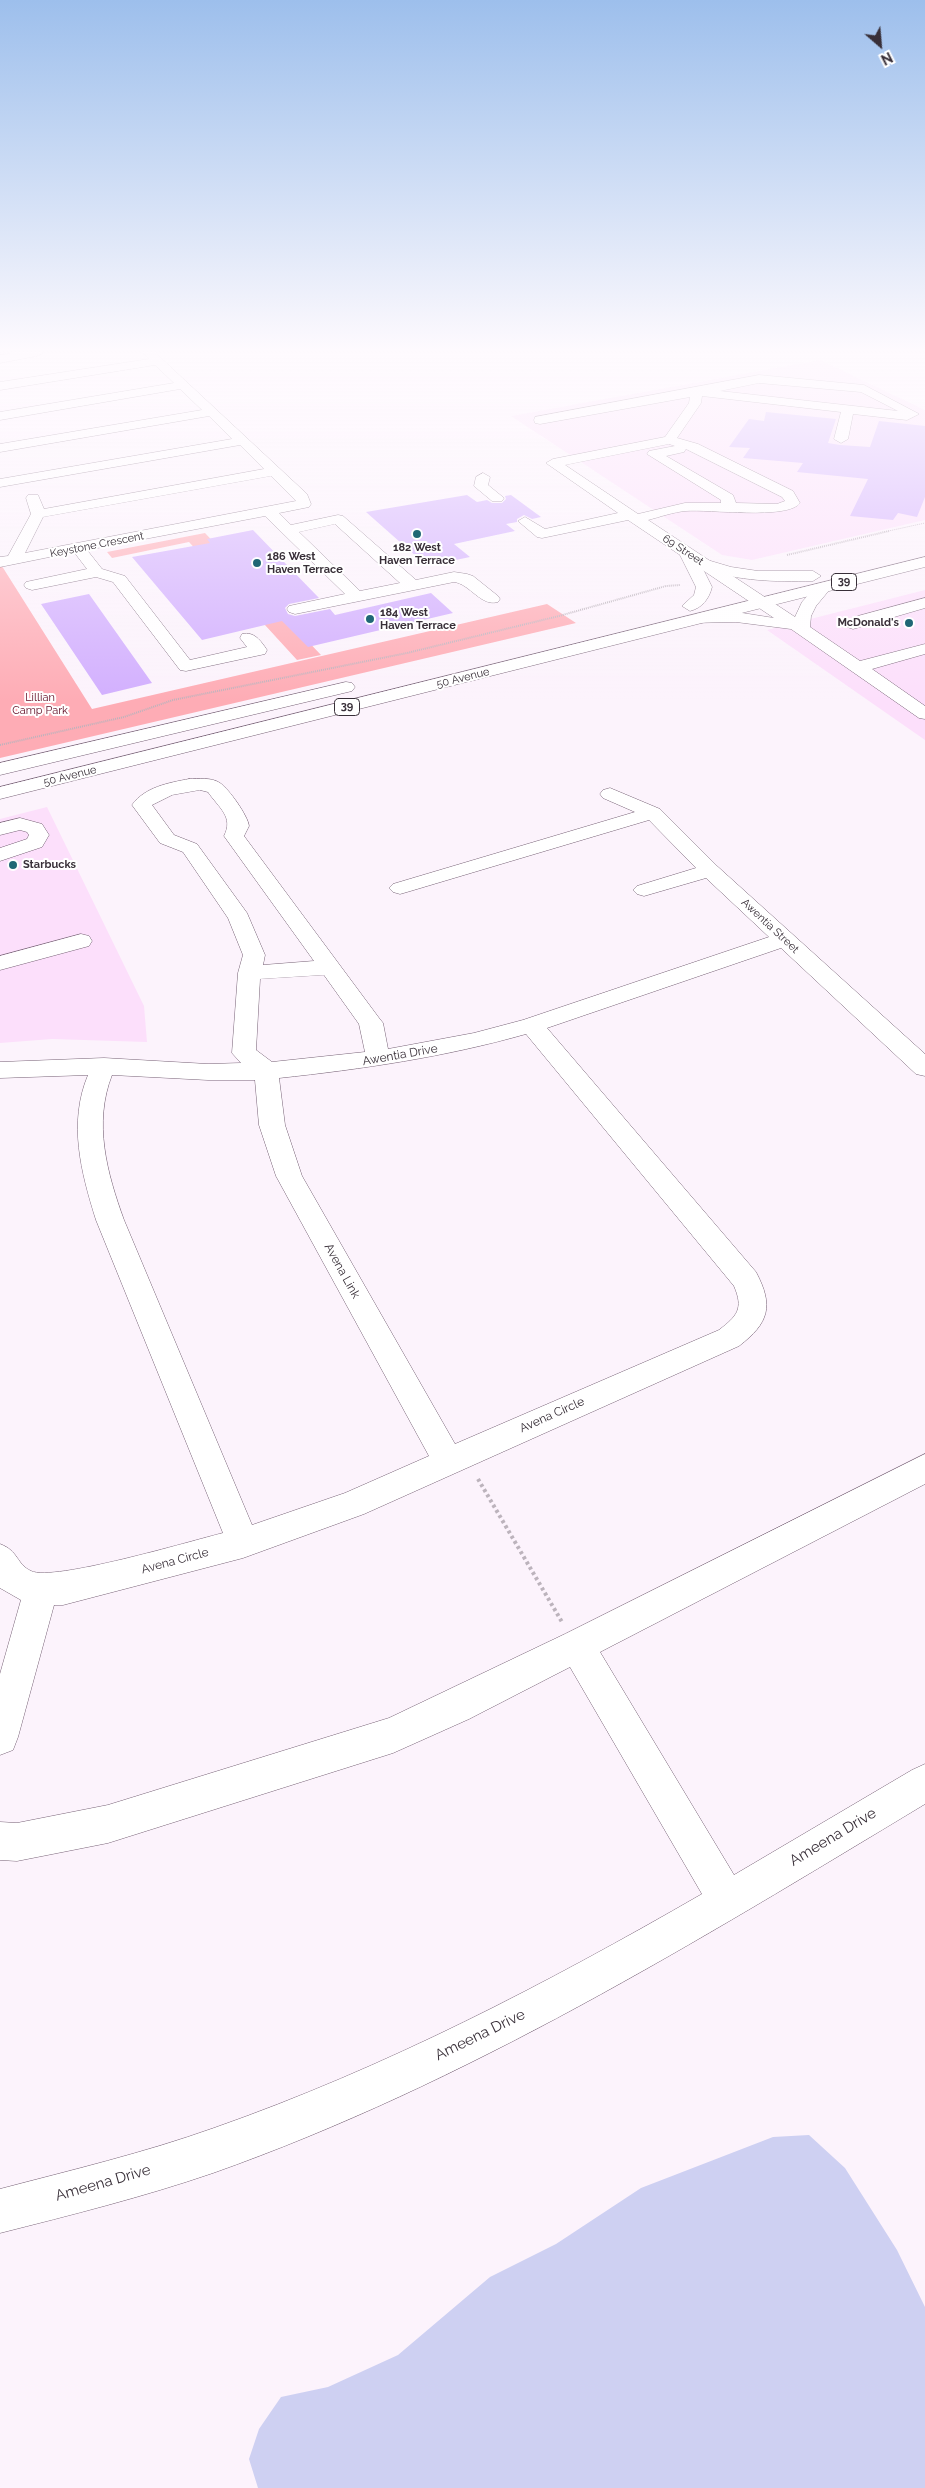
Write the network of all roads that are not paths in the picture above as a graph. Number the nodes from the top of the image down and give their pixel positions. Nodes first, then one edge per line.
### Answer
1 (20, 469) edge
2 (79, 469) edge
3 (562, 469) edge
4 (679, 469) edge
5 (717, 469) edge
6 (739, 469) edge
7 (274, 471) joint
8 (483, 477) dead end
9 (28, 478) junction
10 (0, 483) edge
11 (497, 498) dead end
12 (729, 506) junction
13 (762, 508) junction
14 (269, 512) junction
15 (38, 514) junction
16 (632, 517) junction
17 (525, 521) dead end
18 (288, 530) junction
19 (78, 548) junction
20 (925, 549) edge
21 (688, 554) junction
22 (6, 561) edge
23 (925, 562) edge
24 (704, 564) junction
25 (96, 572) junction
26 (818, 582) junction
27 (411, 584) junction
28 (32, 585) dead end
29 (748, 592) junction
30 (357, 596) junction
31 (492, 599) dead end
32 (764, 603) junction
33 (925, 603) edge
34 (295, 609) dead end
35 (692, 613) junction
36 (853, 624) dead end
37 (802, 628) junction
38 (248, 638) dead end
39 (925, 649) edge
40 (457, 661) dead end
41 (858, 667) junction
42 (360, 684) dead end
43 (925, 714) edge
44 (0, 769) edge
45 (0, 793) edge
46 (610, 794) dead end
47 (653, 813) junction
48 (0, 829) edge
49 (0, 855) edge
50 (710, 870) junction
51 (240, 881) junction
52 (400, 888) dead end
53 (644, 890) dead end
54 (784, 939) junction
55 (81, 941) dead end
56 (0, 963) edge
57 (330, 967) junction
58 (249, 973) junction
59 (532, 1025) junction
60 (378, 1059) junction
61 (104, 1066) junction
62 (925, 1068) edge
63 (0, 1070) edge
64 (267, 1071) junction
65 (456, 1458) junction
66 (925, 1468) edge
67 (244, 1543) junction
68 (0, 1559) edge
69 (41, 1590) junction
70 (577, 1646) junction
71 (0, 1737) edge
72 (925, 1783) edge
73 (0, 1841) edge
74 (727, 1900) junction
75 (0, 2211) edge

1 - 9 street
2 - 9 street
3 - 16 street, 69 Street
4 - 12 street
5 - 13 street
6 - 13 street
7 - 14 street, Keystone Crescent
7 - 15 street
8 - 11 street
9 - 10 street
9 - 15 street
12 - 13 street
12 - 16 street
14 - 18 street
14 - 19 street, Keystone Crescent
15 - 22 street
16 - 17 street
16 - 21 street, 69 Street
18 - 27 street
18 - 30 street
19 - 22 street, Keystone Crescent
19 - 25 street
20 - 26 street, 50 Avenue / 39
21 - 24 street, 69 Street
21 - 35 street
23 - 26 street, 50 Avenue / 39
24 - 26 street
24 - 29 street, 69 Street
25 - 28 street
25 - 38 street
26 - 29 street, 50 Avenue / 39
26 - 32 street, 50 Avenue / 39
26 - 37 street
27 - 30 street
27 - 31 street
29 - 32 street, 69 Street
29 - 35 street, 50 Avenue / 39
30 - 34 street
32 - 35 street, 50 Avenue / 39
32 - 37 street, 69 Street
33 - 36 street
35 - 37 street
35 - 40 street, 50 Avenue / 39
35 - 45 street, 50 Avenue / 39
37 - 41 street, 69 Street
39 - 41 street
41 - 43 street, 69 Street
42 - 44 street, 50 Avenue / 39
46 - 47 street, Awentia Street
47 - 50 street, Awentia Street
47 - 52 street
48 - 49 street
50 - 53 street
50 - 54 street, Awentia Street
51 - 51 street
51 - 57 street
51 - 58 street
54 - 59 street, Awentia Drive
54 - 62 street, Awentia Street
55 - 56 street
57 - 58 street
57 - 60 street
58 - 64 street
59 - 60 street, Awentia Drive
59 - 65 street, Avena Circle
60 - 64 street, Awentia Drive
61 - 63 street, Awentia Drive
61 - 64 street, Awentia Drive
61 - 67 street
64 - 65 street, Avena Link
65 - 67 street, Avena Circle
66 - 70 street
67 - 69 street, Avena Circle
68 - 69 street, Avena Circle
69 - 71 street
70 - 73 street
70 - 74 street
72 - 74 street, Ameena Drive
74 - 75 street, Ameena Drive

